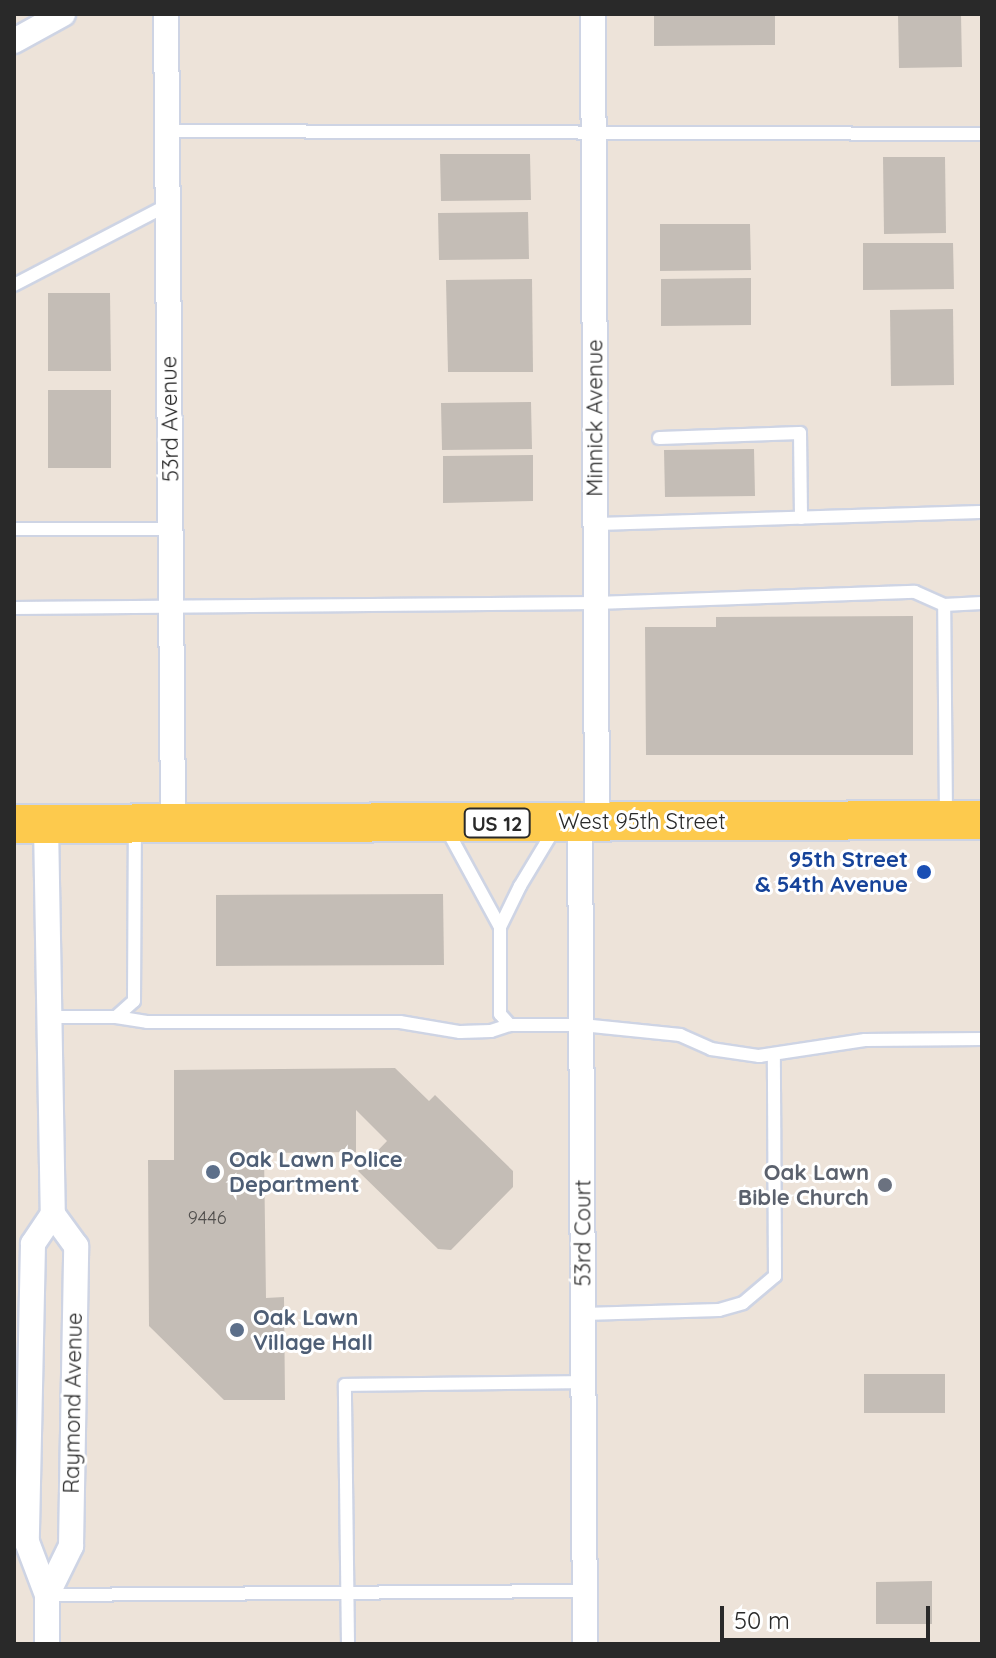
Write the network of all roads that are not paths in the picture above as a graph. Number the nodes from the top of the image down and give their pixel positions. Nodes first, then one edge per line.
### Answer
1 (63, 14) edge
2 (166, 14) edge
3 (593, 14) edge
4 (14, 41) edge
5 (167, 131) junction
6 (593, 133) junction
7 (982, 134) edge
8 (168, 205) junction
9 (14, 285) edge
10 (659, 438) dead end
11 (982, 512) edge
12 (801, 518) junction
13 (596, 524) junction
14 (14, 529) edge
15 (171, 529) junction
16 (596, 603) junction
17 (982, 603) edge
18 (944, 605) junction
19 (14, 608) edge
20 (172, 608) junction
21 (964, 820) edge
22 (579, 822) junction
23 (443, 823) junction
24 (30, 824) edge
25 (135, 824) junction
26 (173, 824) junction
27 (500, 927) junction
28 (50, 1017) junction
29 (116, 1017) junction
30 (510, 1025) junction
31 (582, 1025) junction
32 (982, 1039) edge
33 (774, 1054) junction
34 (53, 1214) junction
35 (584, 1314) junction
36 (584, 1382) junction
37 (585, 1591) junction
38 (347, 1592) junction
39 (47, 1595) junction
40 (47, 1644) edge
41 (348, 1644) edge
42 (585, 1644) edge

1 - 4 street
2 - 5 street, 53rd Avenue
3 - 6 street, Minnick Avenue
5 - 6 lane
5 - 8 street, 53rd Avenue
6 - 7 lane
6 - 13 street, Minnick Avenue
8 - 9 lane
8 - 15 street, 53rd Avenue
10 - 12 lane
11 - 12 lane
12 - 13 lane
13 - 16 street, Minnick Avenue
14 - 15 lane
15 - 20 street, 53rd Avenue
16 - 18 lane
16 - 20 lane
16 - 22 street, Minnick Avenue
17 - 18 lane
18 - 21 lane
19 - 20 lane
20 - 26 street, 53rd Avenue
21 - 22 main road, West 95th Street / US 12
22 - 23 main road, West 95th Street / US 12
22 - 27 lane
22 - 31 street, 53rd Court
23 - 26 main road, West 95th Street / US 12
23 - 27 lane
24 - 25 main road, West 95th Street / US 12
24 - 28 street
25 - 26 main road, West 95th Street / US 12
25 - 29 lane
27 - 30 lane
28 - 29 lane
28 - 34 street
29 - 30 lane
30 - 31 lane
31 - 33 lane
31 - 35 street, 53rd Court
32 - 33 lane
33 - 35 lane
34 - 39 street, Raymond Avenue
34 - 39 street, Raymond Avenue
35 - 36 street, 53rd Court
36 - 37 street, 53rd Court
36 - 38 lane
37 - 38 lane
37 - 42 street, 53rd Court
38 - 39 lane
38 - 41 lane
39 - 40 street, Raymond Avenue

